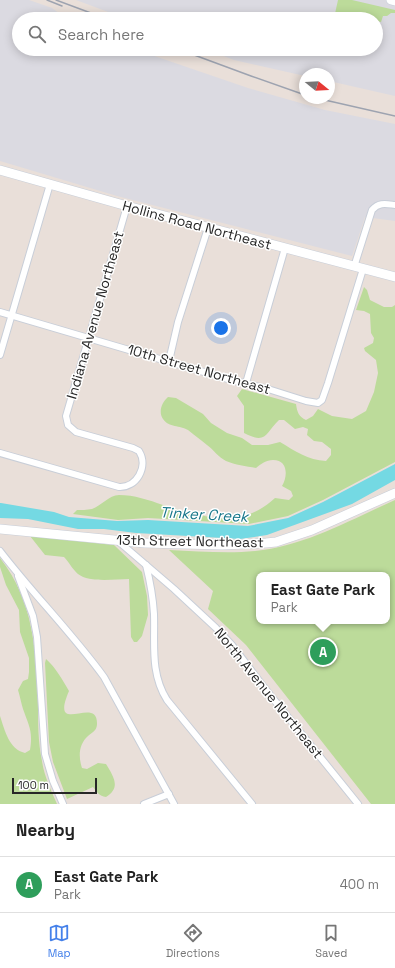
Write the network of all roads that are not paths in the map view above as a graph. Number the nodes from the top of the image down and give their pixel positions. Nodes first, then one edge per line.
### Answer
1 (391, 0) edge
2 (395, 1) edge
3 (0, 170) edge
4 (50, 184) junction
5 (395, 205) edge
6 (127, 206) junction
7 (208, 228) junction
8 (285, 248) junction
9 (359, 268) junction
10 (395, 277) edge
11 (0, 312) edge
12 (12, 315) junction
13 (89, 338) junction
14 (0, 356) edge
15 (169, 361) junction
16 (246, 383) junction
17 (0, 453) edge
18 (395, 494) edge
19 (0, 529) edge
20 (118, 541) junction
21 (0, 550) edge
22 (146, 565) junction
23 (17, 573) junction
24 (169, 794) junction
25 (62, 804) edge
26 (144, 804) edge
27 (174, 804) edge
28 (252, 804) edge
29 (358, 804) edge

1 - 2 street
3 - 4 street, Hollins Road Northeast
4 - 6 street, Hollins Road Northeast
4 - 12 street
5 - 9 street
6 - 7 street, Hollins Road Northeast
6 - 13 street, Indiana Avenue Northeast
7 - 8 street, Hollins Road Northeast
7 - 15 street
8 - 9 street, Hollins Road Northeast
8 - 16 street
9 - 10 street, Hollins Road Northeast
9 - 16 street, 10th Street Northeast
11 - 12 street, 10th Street Northeast
12 - 13 street, 10th Street Northeast
12 - 14 street
13 - 15 street, 10th Street Northeast
13 - 17 street, Indiana Avenue Northeast
15 - 16 street, 10th Street Northeast
18 - 20 street, 13th Street Northeast
19 - 20 street, 13th Street Northeast
20 - 22 street, North Avenue Northeast
21 - 23 street
22 - 28 street
22 - 29 street, North Avenue Northeast
23 - 24 street
23 - 25 street
24 - 26 street
24 - 27 street

